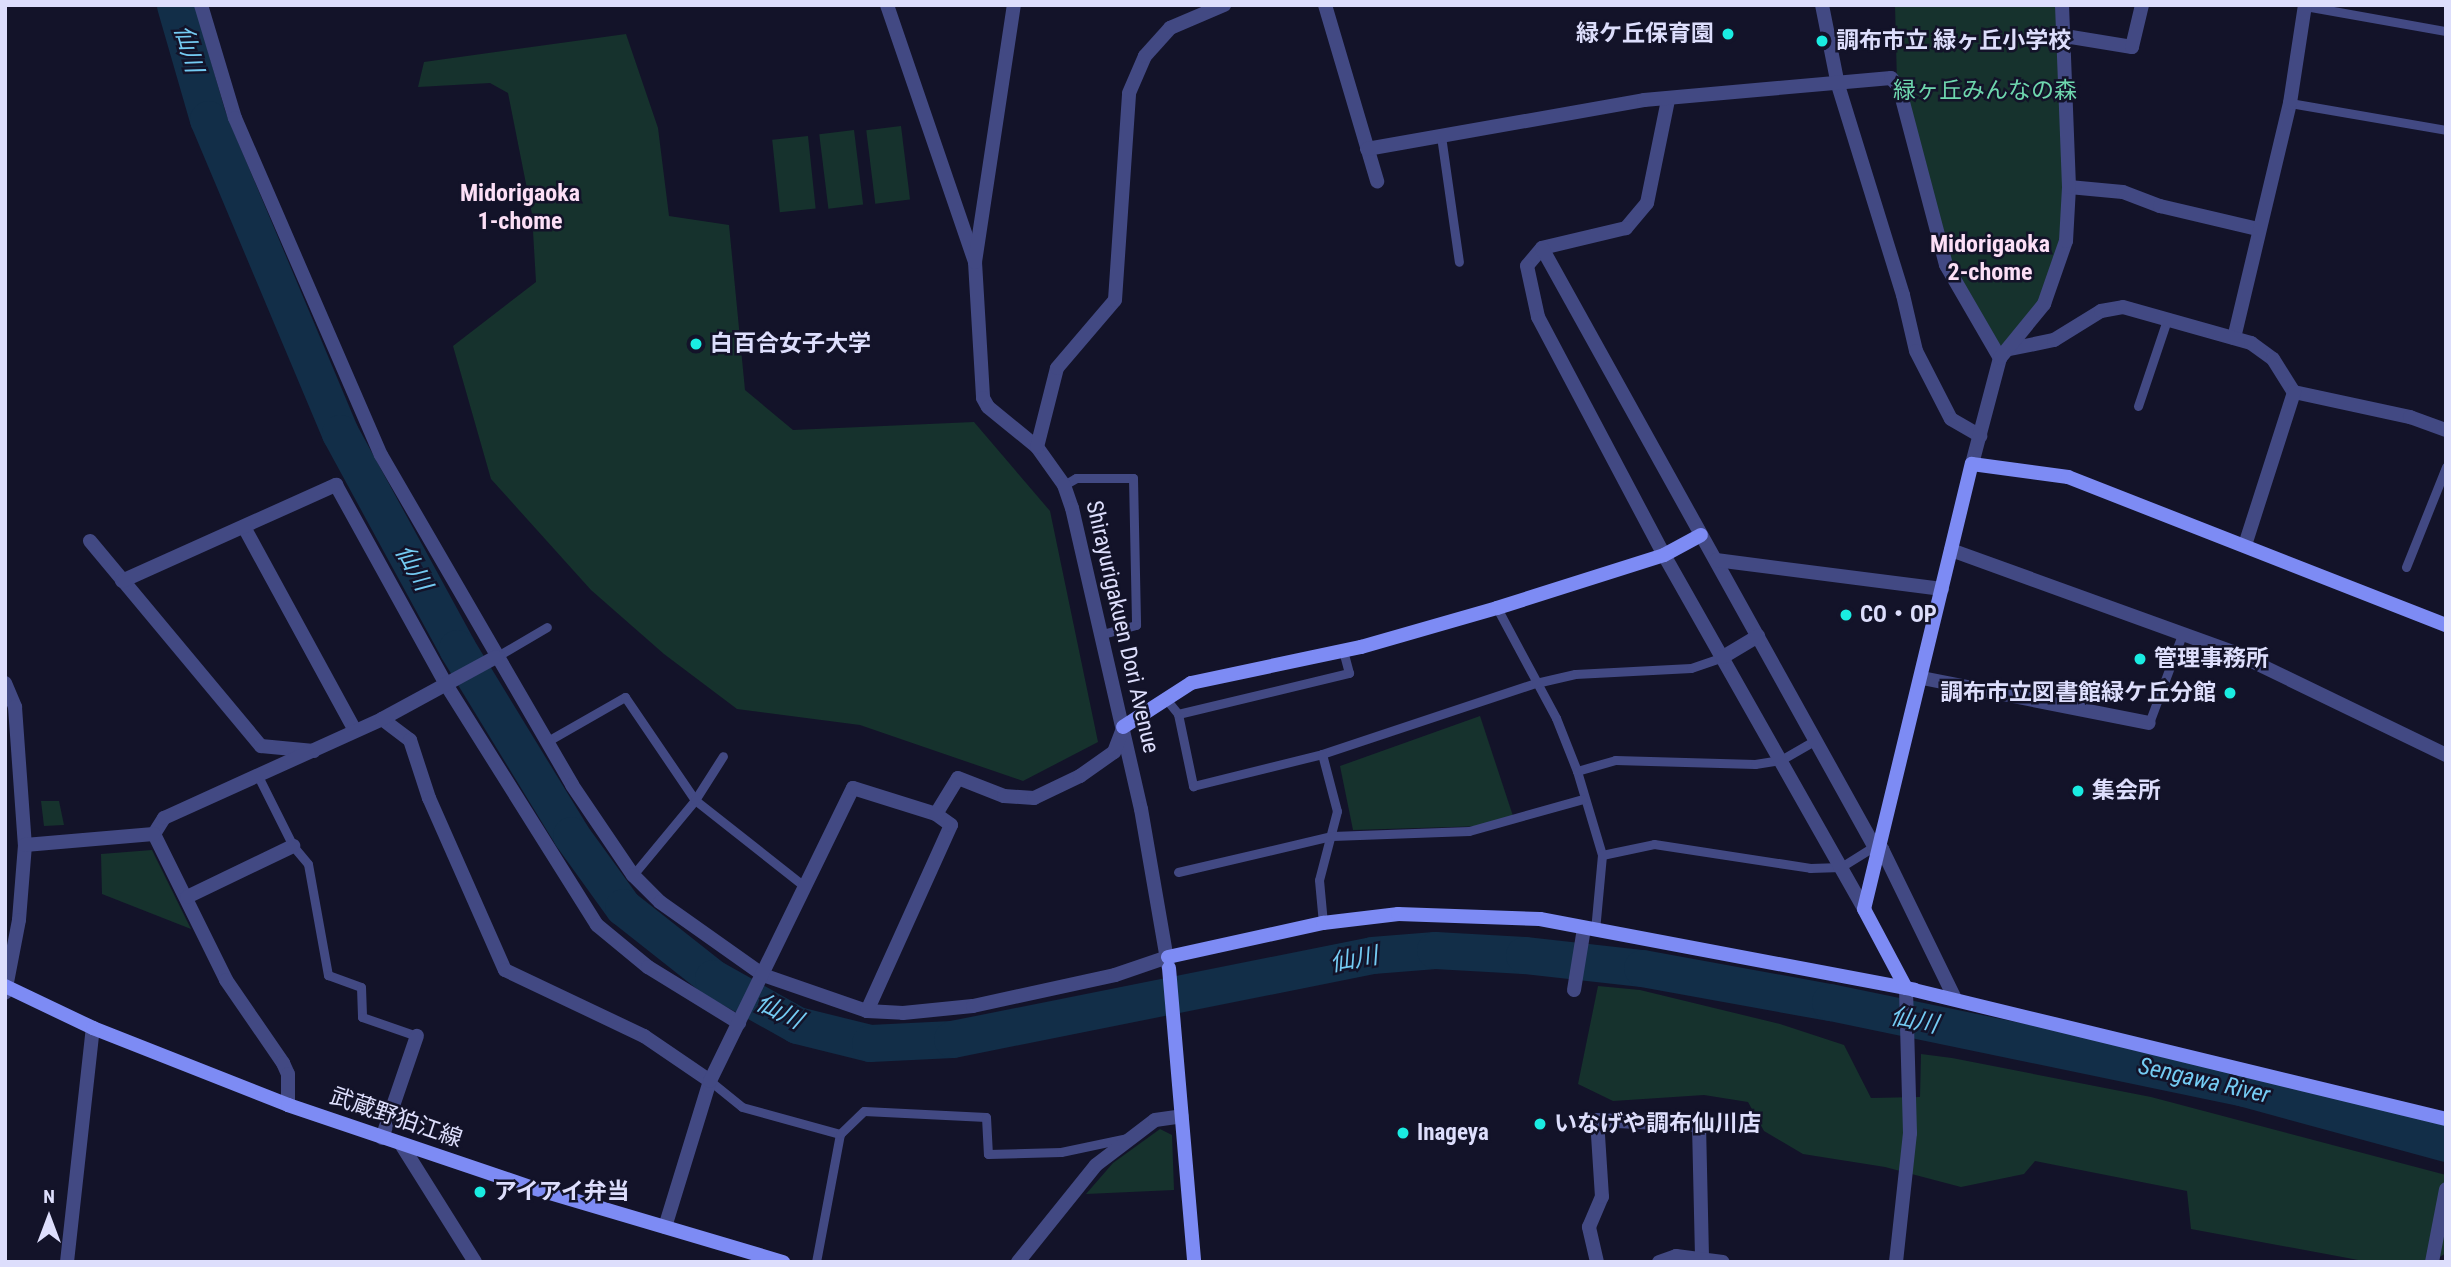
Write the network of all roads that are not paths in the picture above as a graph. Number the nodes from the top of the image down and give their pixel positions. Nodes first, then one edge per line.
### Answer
1 (201, 5) edge
2 (887, 5) edge
3 (1014, 5) edge
4 (1224, 5) edge
5 (1325, 5) edge
6 (1822, 5) edge
7 (2063, 5) edge
8 (2142, 5) edge
9 (2305, 6) edge
10 (2446, 31) edge
11 (2065, 36) junction
12 (1838, 85) junction
13 (1668, 100) junction
14 (2290, 103) junction
15 (2446, 130) edge
16 (1441, 136) junction
17 (1367, 149) junction
18 (1377, 181) dead end
19 (2069, 187) junction
20 (2258, 229) junction
21 (1542, 248) junction
22 (975, 262) junction
23 (1459, 262) dead end
24 (2167, 320) junction
25 (2234, 338) junction
26 (2005, 354) junction
27 (2294, 392) junction
28 (2138, 406) dead end
29 (2446, 430) edge
30 (1981, 436) junction
31 (1037, 447) junction
32 (1972, 464) junction
33 (2446, 467) edge
34 (1064, 485) junction
35 (244, 527) junction
36 (1701, 535) junction
37 (90, 541) dead end
38 (2245, 545) junction
39 (1951, 550) junction
40 (1664, 555) junction
41 (1716, 560) junction
42 (2406, 567) dead end
43 (122, 580) junction
44 (1942, 589) junction
45 (1497, 608) junction
46 (2446, 625) edge
47 (547, 627) dead end
48 (2183, 632) junction
49 (1099, 635) junction
50 (1758, 636) junction
51 (1343, 651) junction
52 (1723, 657) junction
53 (490, 660) junction
54 (1922, 678) junction
55 (5, 683) edge
56 (452, 683) junction
57 (1536, 683) junction
58 (1166, 699) junction
59 (1178, 713) junction
60 (382, 719) junction
61 (2149, 723) joint
62 (1123, 727) junction
63 (355, 731) junction
64 (1815, 740) junction
65 (546, 742) junction
66 (315, 751) junction
67 (1322, 754) junction
68 (2446, 755) edge
69 (723, 756) dead end
70 (1781, 760) junction
71 (1577, 771) junction
72 (259, 778) junction
73 (1583, 799) junction
74 (695, 800) junction
75 (936, 814) junction
76 (154, 834) junction
77 (1332, 836) junction
78 (25, 845) junction
79 (293, 846) junction
80 (1878, 847) junction
81 (1602, 855) junction
82 (1841, 867) junction
83 (1178, 872) dead end
84 (633, 875) junction
85 (805, 887) junction
86 (187, 897) junction
87 (1864, 909) junction
88 (1322, 923) junction
89 (1590, 929) junction
90 (1168, 962) junction
91 (761, 979) junction
92 (6, 988) edge
93 (1906, 988) junction
94 (1573, 991) dead end
95 (1955, 999) junction
96 (867, 1011) junction
97 (739, 1023) junction
98 (93, 1028) junction
99 (417, 1036) joint
100 (710, 1082) junction
101 (288, 1105) junction
102 (1182, 1115) junction
103 (2446, 1119) edge
104 (840, 1134) junction
105 (382, 1138) junction
106 (1132, 1138) junction
107 (401, 1144) junction
108 (2446, 1189) edge
109 (665, 1227) junction
110 (1701, 1260) edge
111 (68, 1262) edge
112 (475, 1262) edge
113 (783, 1262) edge
114 (816, 1262) edge
115 (1018, 1262) edge
116 (1194, 1262) edge
117 (1597, 1262) edge
118 (1658, 1262) edge
119 (1723, 1262) edge
120 (1896, 1262) edge
121 (2432, 1262) edge

1 - 53 street
2 - 22 street, Shirayurigakuen Dori Avenue
3 - 22 street
4 - 31 street
5 - 17 street
6 - 12 street
7 - 11 street
8 - 11 street
9 - 10 lane
9 - 14 street
11 - 19 street
12 - 13 street
12 - 26 street
12 - 30 street
13 - 16 street
13 - 21 street
14 - 15 lane
14 - 20 street
16 - 17 street
16 - 23 lane
17 - 18 street
19 - 20 street
19 - 26 street
20 - 25 street
21 - 36 street
21 - 40 street
22 - 31 street, Shirayurigakuen Dori Avenue
24 - 25 street
24 - 26 street
24 - 28 lane
25 - 27 street
26 - 30 street
27 - 29 street
27 - 38 street
30 - 32 street
31 - 34 street, Shirayurigakuen Dori Avenue
32 - 38 street
32 - 39 street
33 - 42 lane
34 - 49 street, Shirayurigakuen Dori Avenue
34 - 49 lane
35 - 43 street
35 - 56 street
35 - 63 street
36 - 40 street
36 - 41 street
37 - 43 street
38 - 46 street
39 - 44 street
39 - 48 street
40 - 45 street
40 - 52 street
41 - 44 street
41 - 50 street
43 - 66 street
44 - 54 street
45 - 51 street
45 - 57 lane
47 - 53 lane
48 - 61 lane
48 - 68 street
49 - 62 street, Shirayurigakuen Dori Avenue
50 - 52 street
50 - 64 street
51 - 58 street
51 - 59 lane
52 - 57 lane
52 - 70 street
53 - 56 street
53 - 65 street
54 - 61 street
54 - 80 street
55 - 78 street
56 - 60 street
56 - 97 street
57 - 67 lane
57 - 71 lane
58 - 59 lane
58 - 62 street
59 - 67 lane
60 - 63 street
60 - 100 street
62 - 75 street
62 - 90 street, Shirayurigakuen Dori Avenue
63 - 66 street
64 - 70 lane
64 - 80 street
65 - 74 lane
65 - 84 street
66 - 72 street
67 - 77 lane
69 - 74 lane
70 - 71 lane
70 - 82 street
71 - 73 lane
72 - 76 street
72 - 79 lane
73 - 77 lane
73 - 81 lane
74 - 84 lane
74 - 85 lane
75 - 85 street
75 - 96 street
76 - 78 street
76 - 86 street
77 - 83 lane
77 - 88 lane
78 - 92 street
79 - 86 street
79 - 99 lane
80 - 82 lane
80 - 87 street
80 - 95 street
81 - 82 lane
81 - 89 lane
82 - 87 street
84 - 91 street
85 - 91 street
86 - 101 street
87 - 93 street
88 - 89 street
88 - 90 street
89 - 93 street
89 - 94 street
90 - 96 street
90 - 102 street, Shirayurigakuen Dori Avenue
91 - 96 street
91 - 97 street
92 - 98 street, 武蔵野狛江線
93 - 95 street
93 - 120 street
95 - 103 street
97 - 100 street
98 - 101 street, 武蔵野狛江線
98 - 111 street
99 - 105 street
100 - 104 lane
100 - 109 street
101 - 105 street, 武蔵野狛江線
102 - 106 street
102 - 116 street, Shirayurigakuen Dori Avenue
104 - 106 lane
104 - 114 lane
105 - 107 street, 武蔵野狛江線
106 - 115 street
107 - 109 street, 武蔵野狛江線
107 - 112 street
108 - 121 street
109 - 113 street, 武蔵野狛江線
110 - 117 street
110 - 118 street
110 - 119 street

